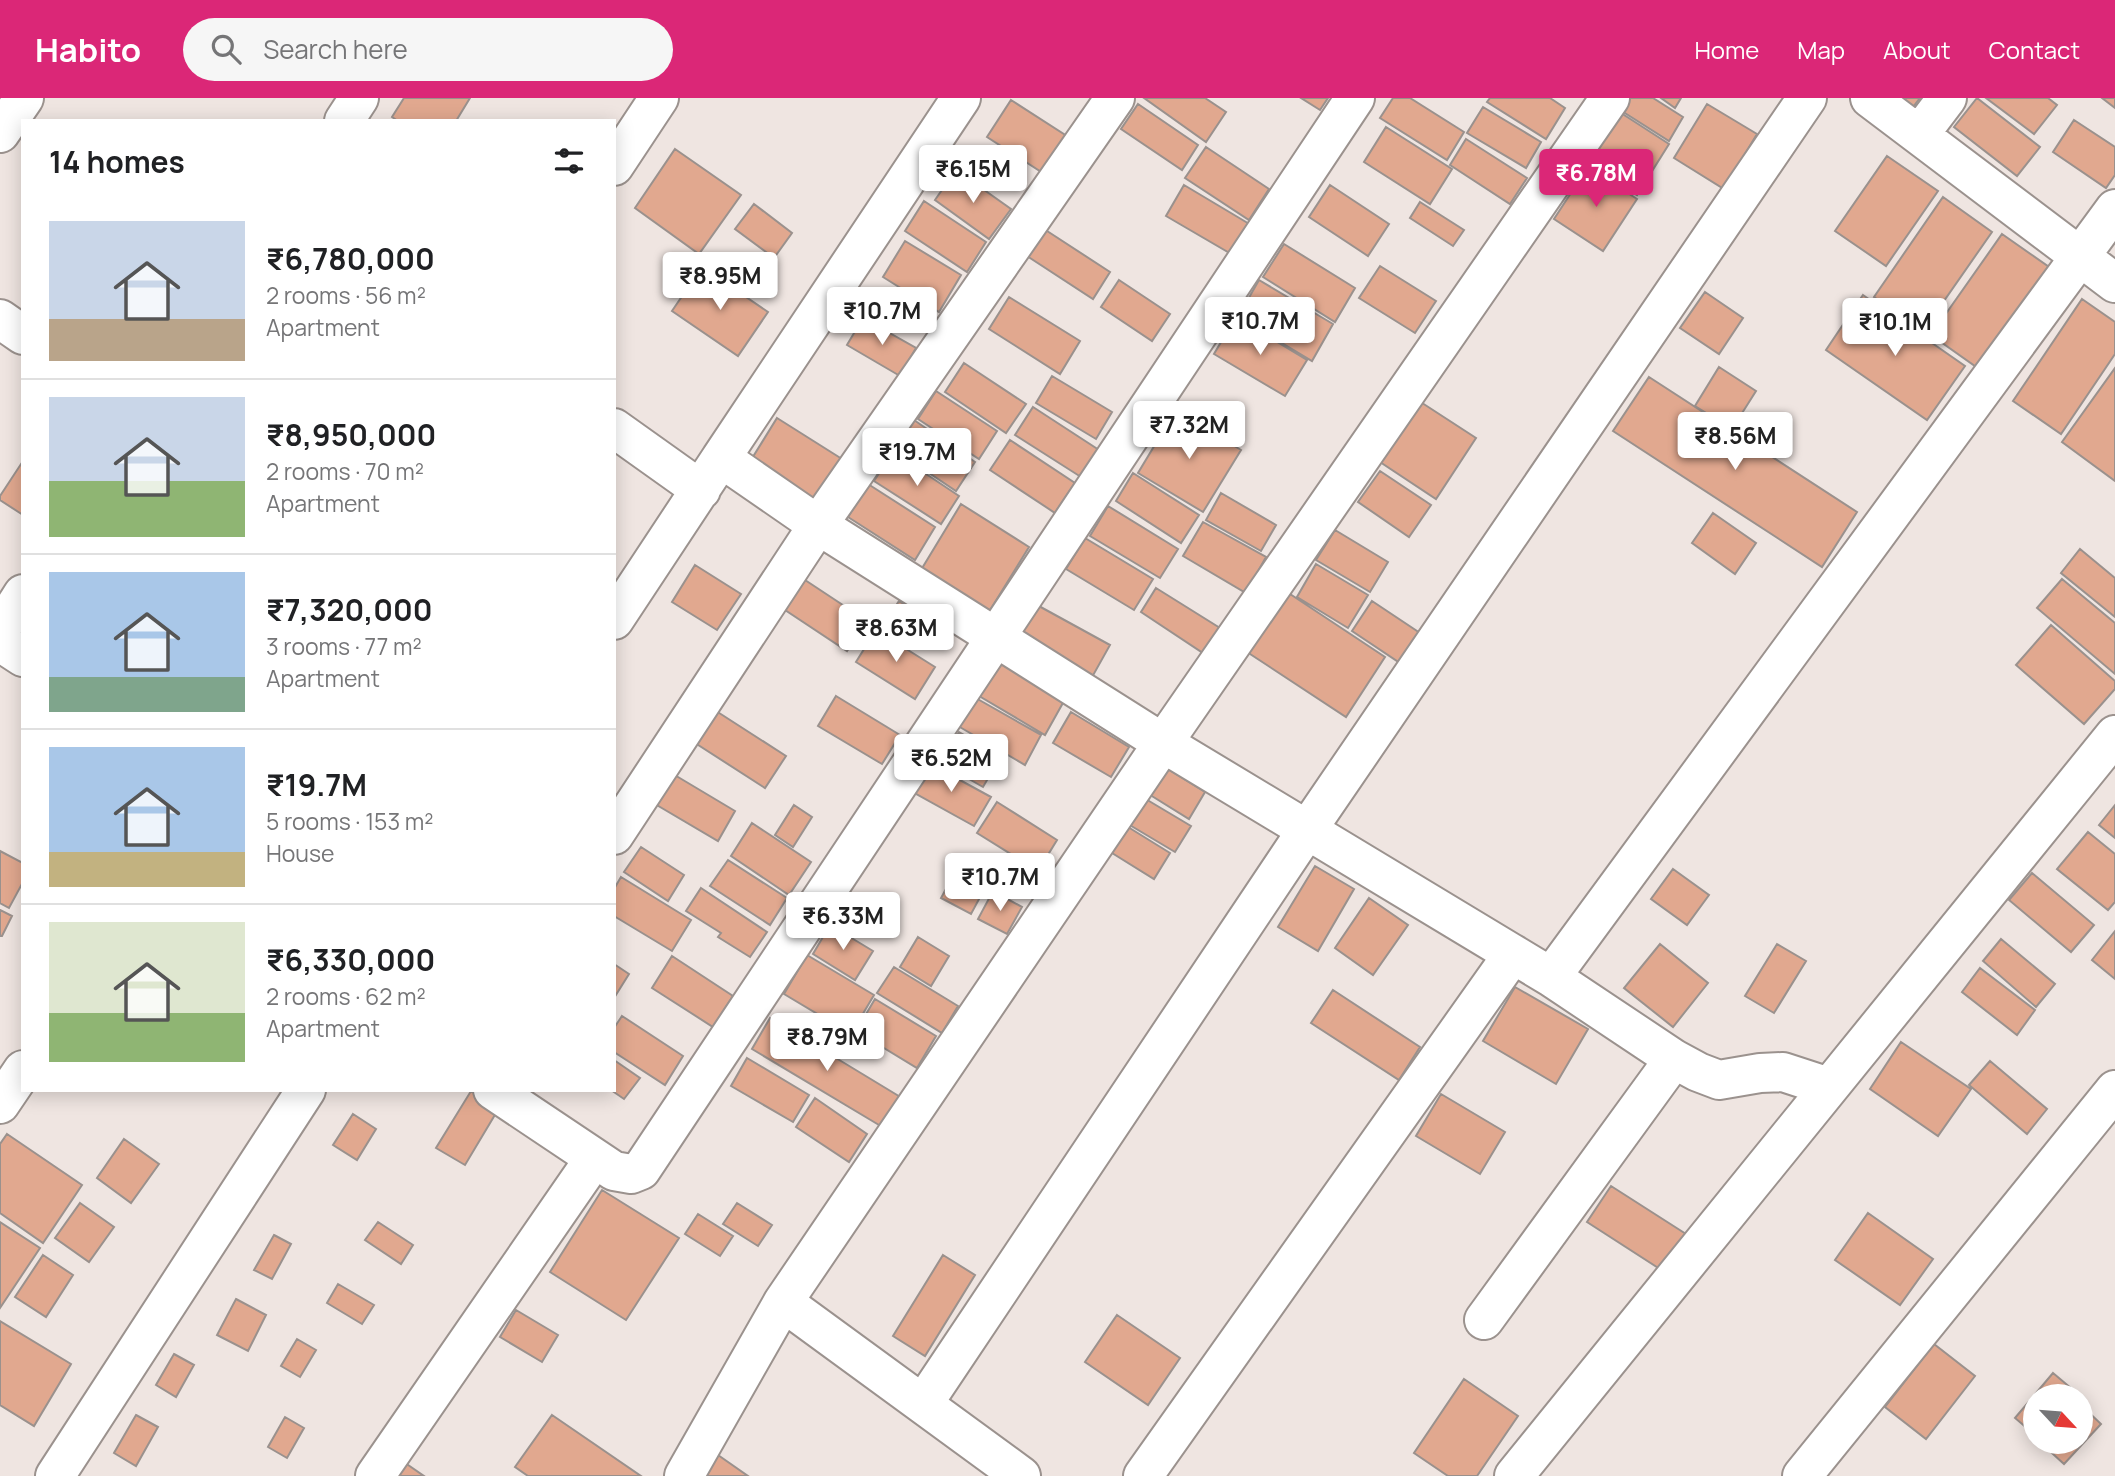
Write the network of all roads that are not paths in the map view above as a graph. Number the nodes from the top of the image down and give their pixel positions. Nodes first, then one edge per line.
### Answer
1 (24, 98) edge
2 (359, 98) edge
3 (659, 98) edge
4 (961, 98) edge
5 (1115, 98) edge
6 (1355, 98) edge
7 (1610, 98) edge
8 (1807, 98) edge
9 (1870, 98) edge
10 (1947, 98) edge
11 (345, 119) edge
12 (0, 133) edge
13 (1919, 135) junction
14 (616, 163) edge
15 (2115, 209) edge
16 (2080, 256) junction
17 (2115, 283) edge
18 (0, 319) edge
19 (21, 334) edge
20 (616, 429) edge
21 (721, 458) junction
22 (701, 490) junction
23 (818, 525) junction
24 (616, 617) edge
25 (994, 637) junction
26 (0, 642) edge
27 (21, 656) edge
28 (2115, 735) edge
29 (1163, 743) junction
30 (1307, 830) junction
31 (616, 832) edge
32 (1513, 954) junction
33 (1551, 976) junction
34 (1674, 1059) junction
35 (21, 1073) edge
36 (1829, 1087) junction
37 (2115, 1090) edge
38 (305, 1092) edge
39 (496, 1092) edge
40 (0, 1104) edge
41 (594, 1158) junction
42 (783, 1302) junction
43 (1484, 1320) dead end
44 (923, 1404) junction
45 (55, 1476) edge
46 (375, 1476) edge
47 (684, 1476) edge
48 (1021, 1476) edge
49 (1143, 1476) edge
50 (1514, 1476) edge
51 (1802, 1476) edge

1 - 12 street
2 - 11 street
3 - 14 street
4 - 21 street
5 - 23 street
6 - 25 street
7 - 29 street
8 - 30 street
9 - 13 street
10 - 13 street
13 - 16 street
15 - 16 street
16 - 17 street
16 - 33 street
18 - 19 street
20 - 22 street
21 - 22 street
21 - 23 street
22 - 24 street
23 - 25 street
23 - 31 street
25 - 29 street
25 - 41 street
26 - 27 street
28 - 36 street
29 - 30 street
29 - 42 street
30 - 32 street
30 - 44 street
32 - 33 street
32 - 49 street
33 - 34 street
34 - 36 street
34 - 43 street
35 - 40 street
36 - 50 street
37 - 51 street
38 - 45 street
39 - 41 street
41 - 46 street
42 - 44 street
42 - 47 street
44 - 48 street

